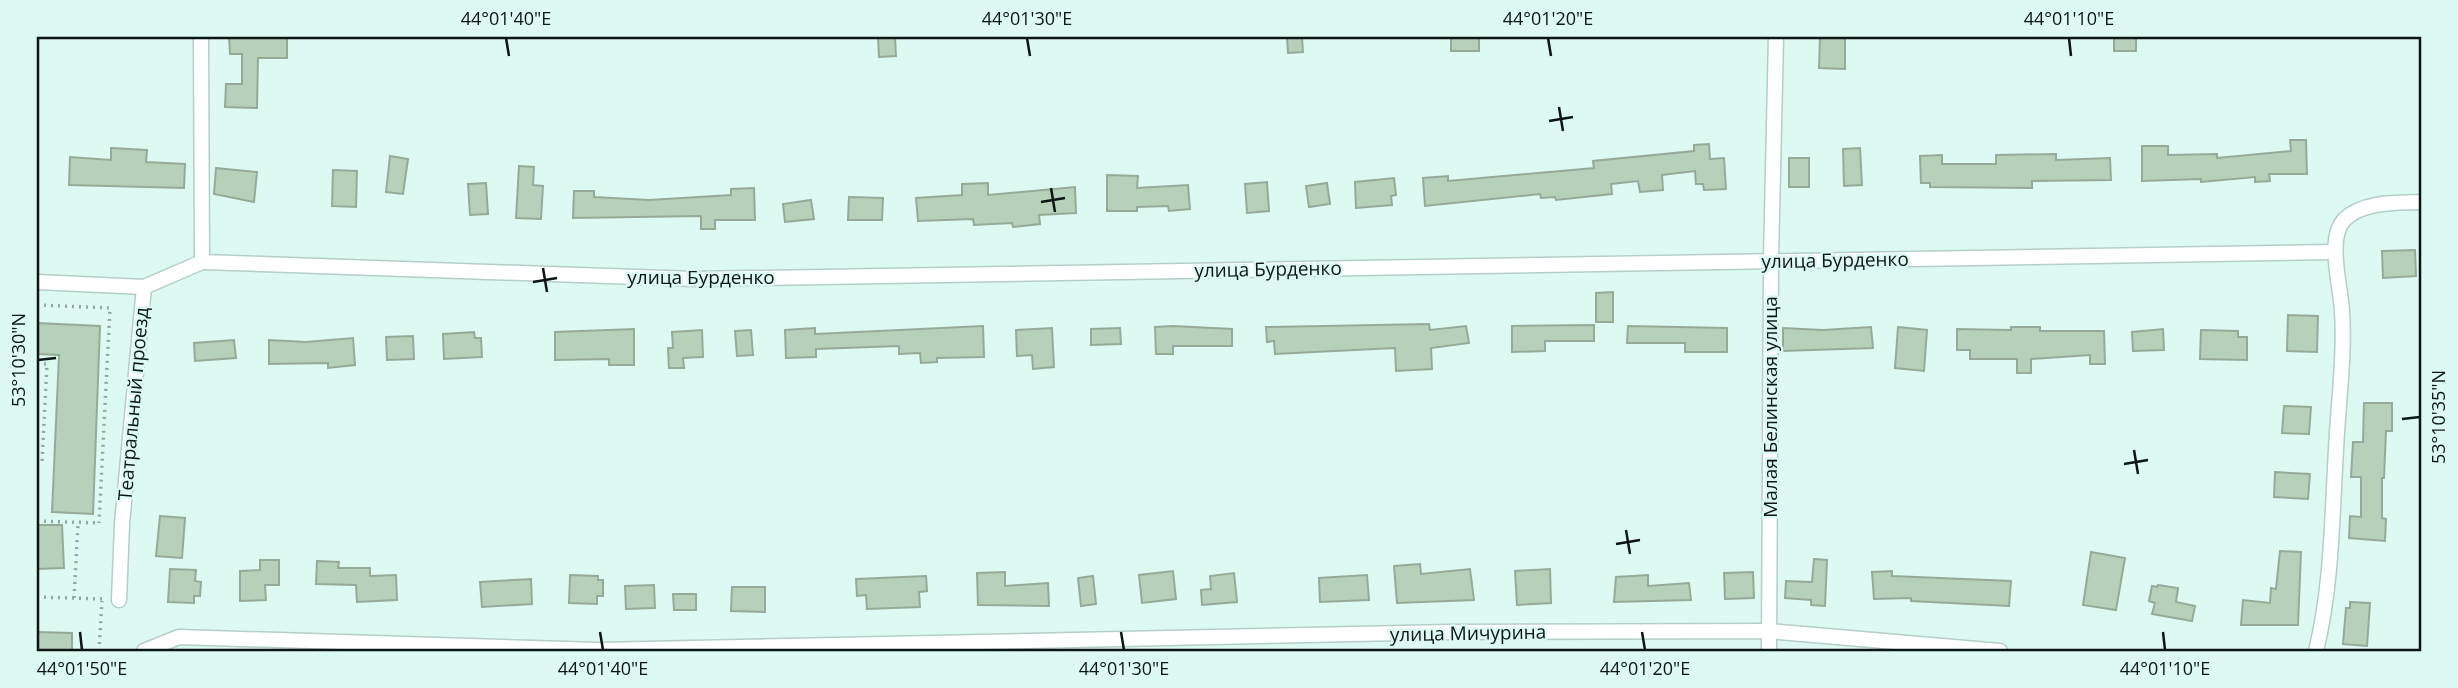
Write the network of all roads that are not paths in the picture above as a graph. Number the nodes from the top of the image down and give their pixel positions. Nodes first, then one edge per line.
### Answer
1 (201, 37) edge
2 (1776, 37) edge
3 (2421, 202) edge
4 (2334, 252) junction
5 (1771, 260) junction
6 (202, 261) junction
7 (37, 282) edge
8 (144, 287) junction
9 (119, 600) road end
10 (1768, 631) junction
11 (144, 651) edge
12 (599, 651) edge
13 (1769, 651) edge
14 (2000, 651) edge
15 (2316, 651) edge

1 - 6 street
2 - 5 street, Малая Белинская улица
3 - 4 street
4 - 5 street, улица Бурденко
4 - 15 street
5 - 6 street, улица Бурденко
5 - 10 street, Малая Белинская улица
6 - 8 street, Театральный проезд
7 - 8 street
8 - 9 street, Театральный проезд
10 - 12 street, улица Мичурина
10 - 13 street, Малая Белинская улица
10 - 14 street, улица Мичурина
11 - 12 street, улица Мичурина

